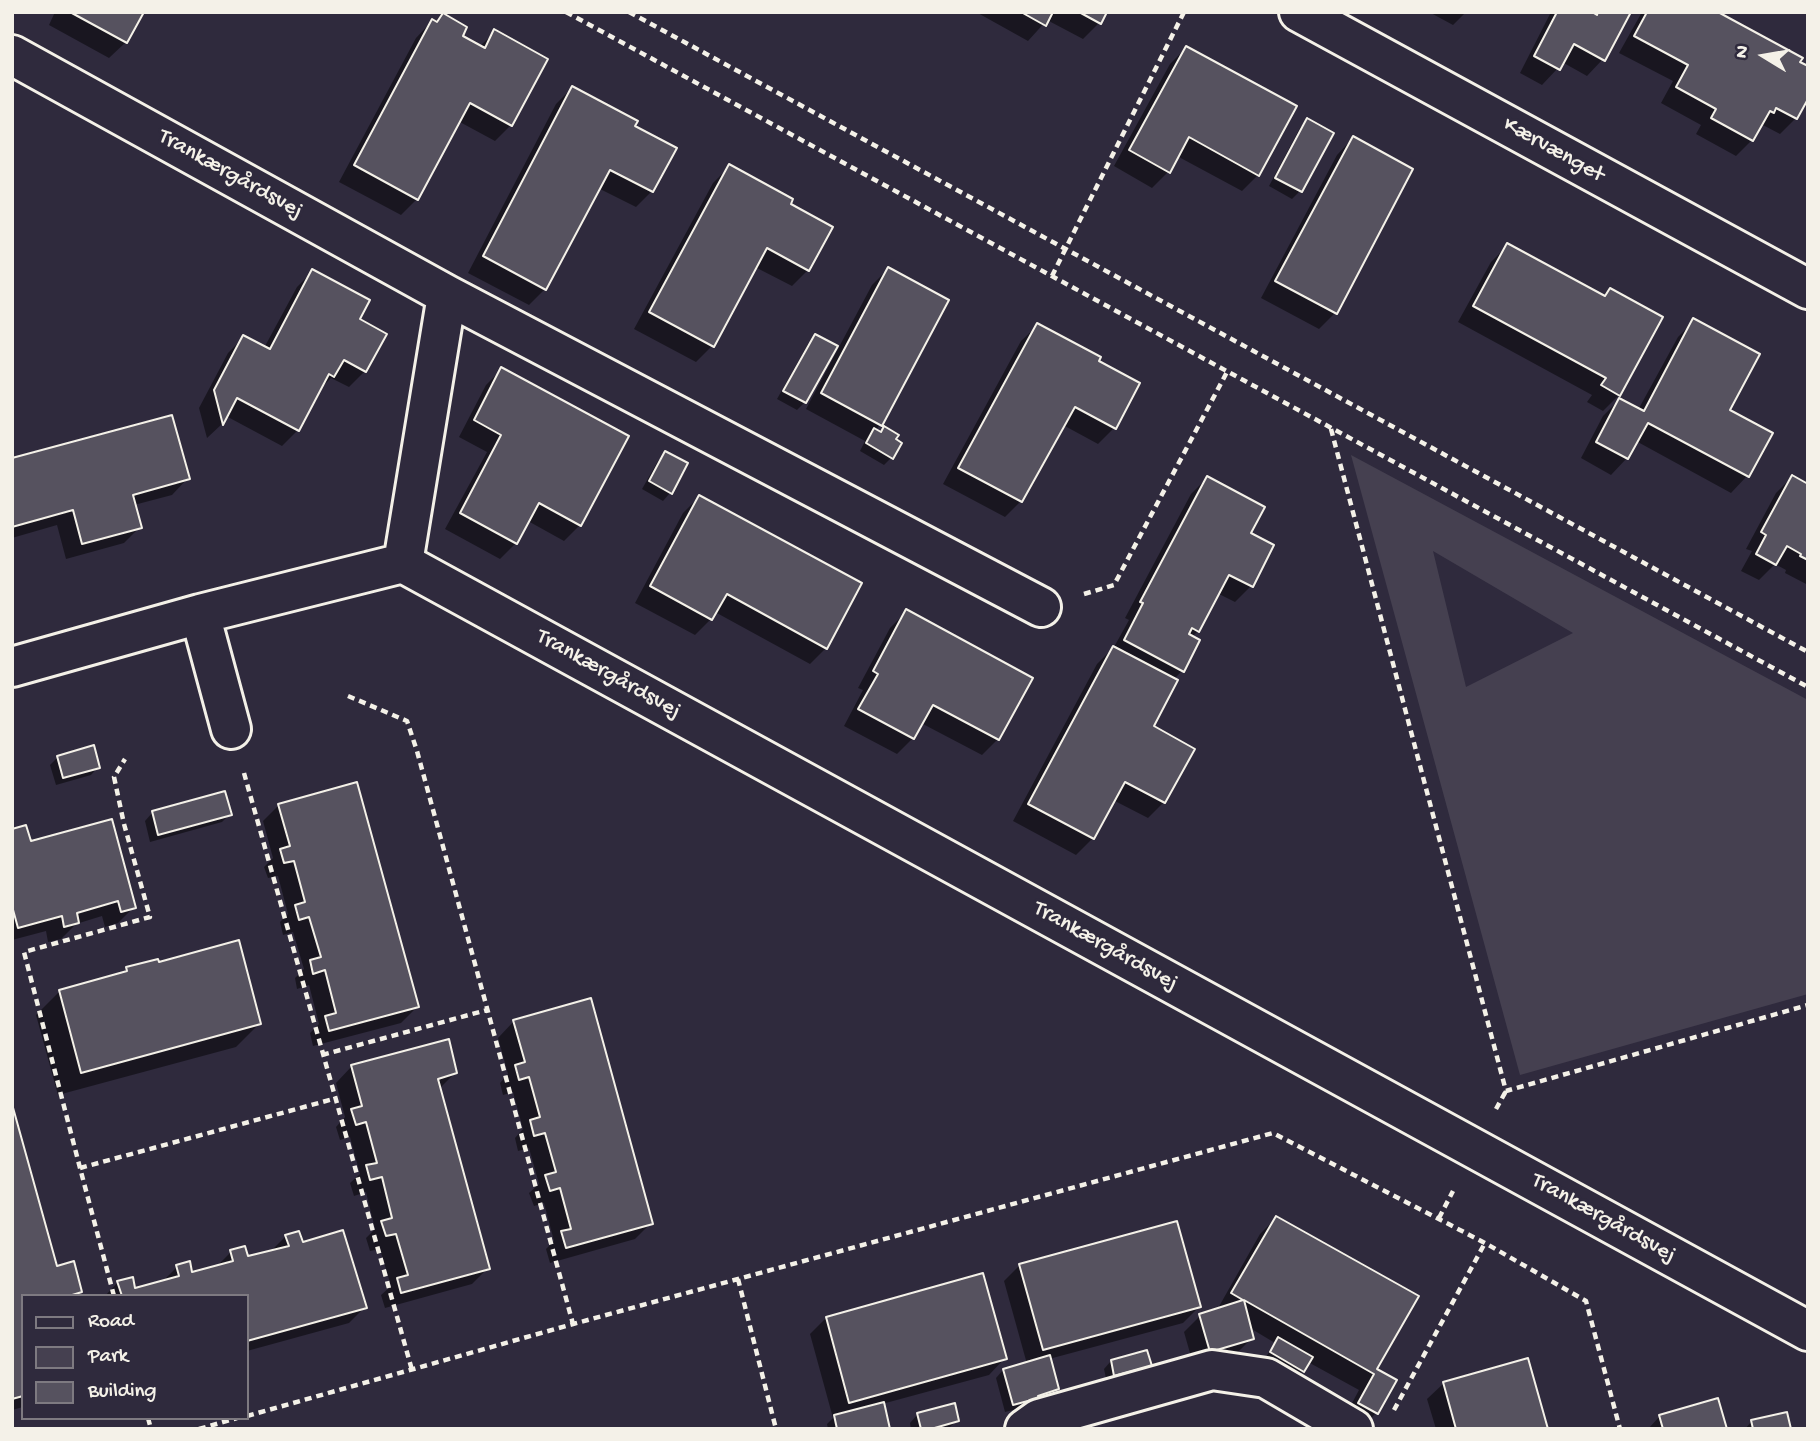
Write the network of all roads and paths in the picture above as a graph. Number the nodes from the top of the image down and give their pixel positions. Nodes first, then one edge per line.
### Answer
1 (566, 12) edge
2 (629, 12) edge
3 (1184, 12) edge
4 (1298, 12) edge
5 (12, 55) edge
6 (1066, 250) junction
7 (1052, 276) junction
8 (1808, 289) edge
9 (447, 295) junction
10 (1227, 372) junction
11 (1331, 428) junction
12 (403, 563) junction
13 (1041, 607) joint
14 (200, 614) junction
15 (1808, 652) edge
16 (12, 667) edge
17 (1808, 687) edge
18 (348, 696) dead end
19 (231, 729) joint
20 (125, 759) dead end
21 (1808, 1004) edge
22 (487, 1010) junction
23 (322, 1055) junction
24 (337, 1098) junction
25 (80, 1168) junction
26 (1486, 1243) junction
27 (738, 1279) junction
28 (113, 1294) edge
29 (573, 1324) junction
30 (1808, 1331) edge
31 (412, 1370) junction
32 (248, 1416) edge
33 (1389, 1417) dead end
34 (230, 1420) edge
35 (199, 1429) edge
36 (776, 1429) edge
37 (1025, 1429) edge
38 (1353, 1429) edge
39 (1620, 1429) edge

1 - 7 path
2 - 6 path
3 - 6 path
4 - 8 street, Kærvænget
5 - 9 street, Trankærgårdsvej
6 - 7 path
6 - 15 path
7 - 10 path
9 - 12 street
9 - 13 street, Trankærgårdsvej
10 - 11 path
10 - 13 path
11 - 17 path
11 - 21 path
12 - 14 street
12 - 30 street, Trankærgårdsvej
14 - 16 street
14 - 19 street
18 - 22 path
19 - 23 path
20 - 25 path
22 - 23 path
22 - 29 path
23 - 24 path
24 - 25 path
24 - 31 path
25 - 28 path
26 - 27 path
26 - 33 path
26 - 39 path
27 - 29 path
27 - 36 path
29 - 31 path
31 - 32 path
34 - 35 path
37 - 38 street

